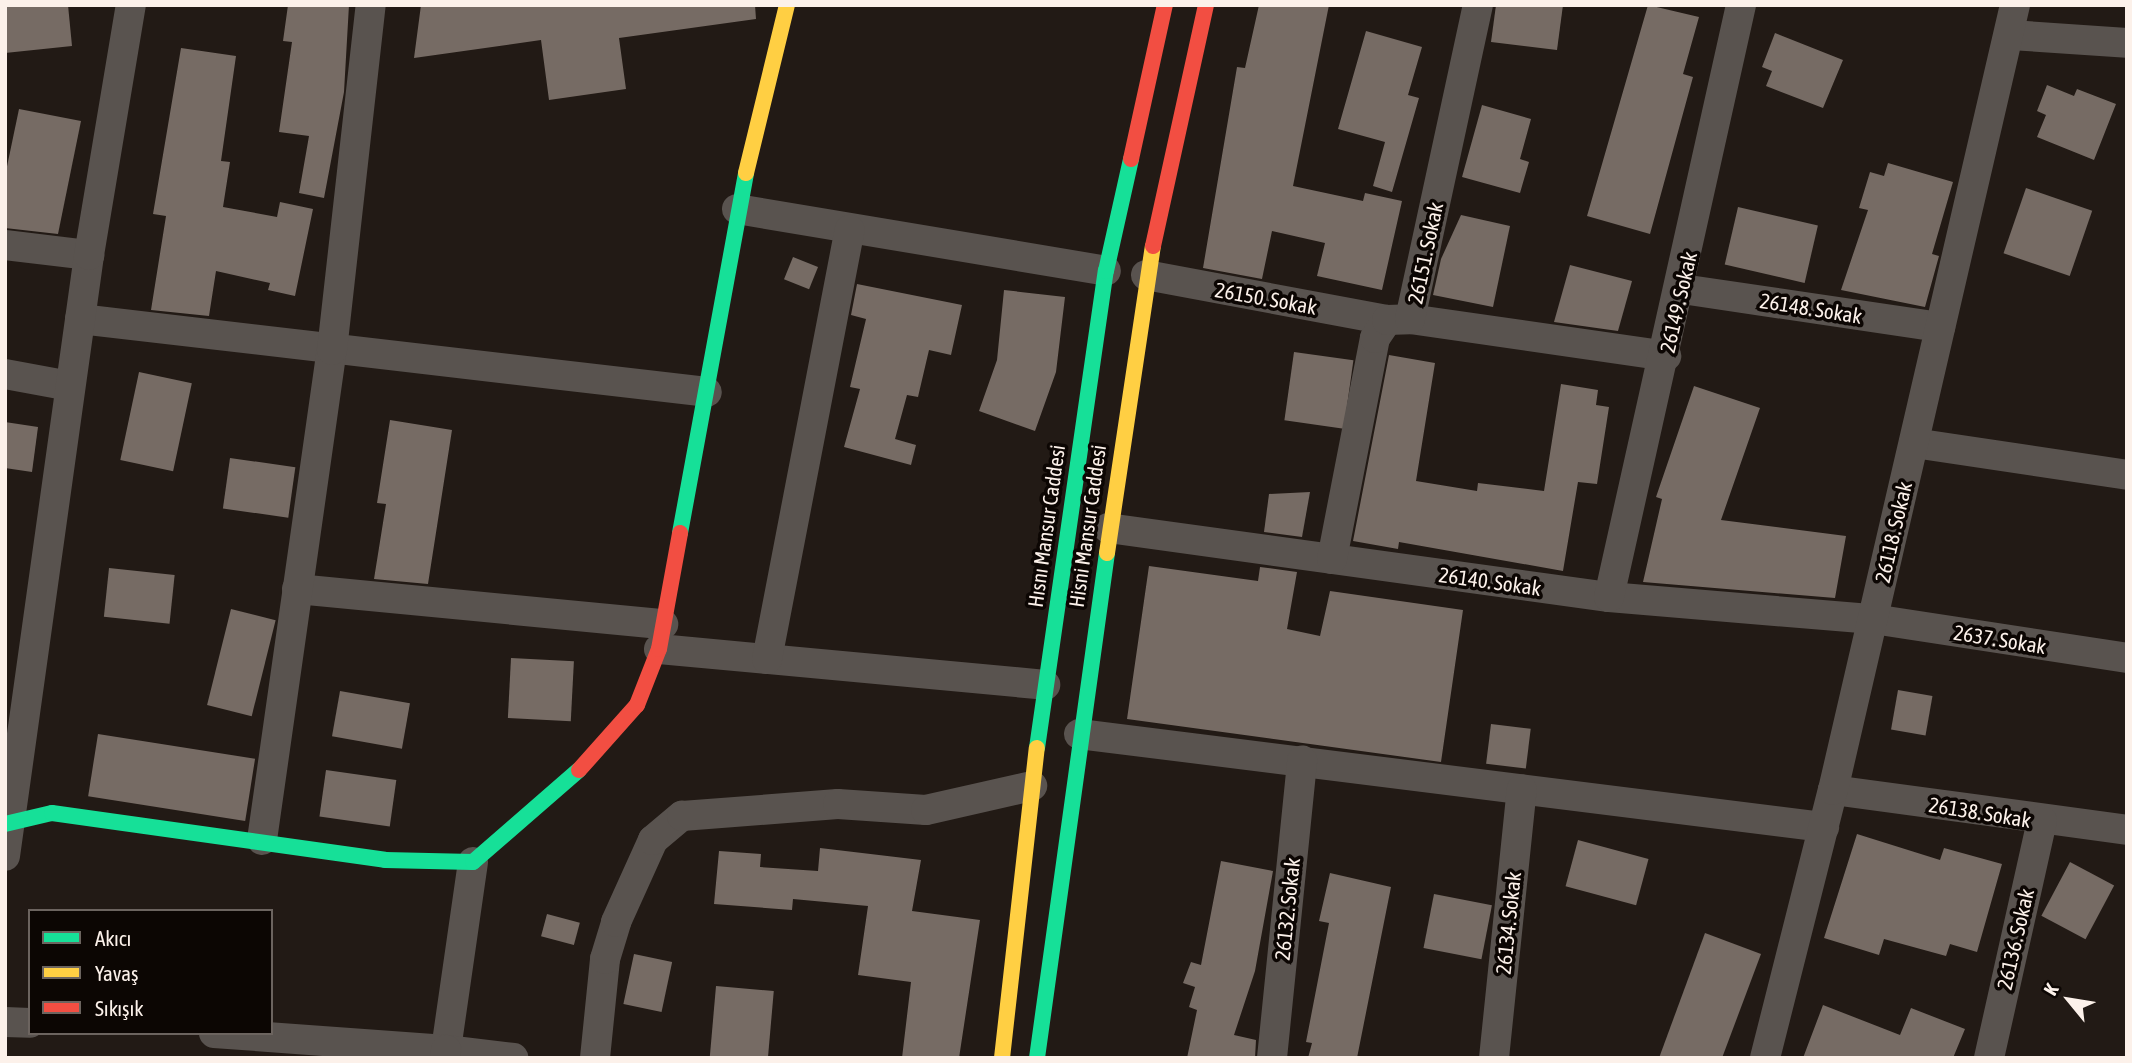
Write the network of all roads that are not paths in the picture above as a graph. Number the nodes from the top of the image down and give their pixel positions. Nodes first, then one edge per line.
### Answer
1 (131, 5) edge
2 (371, 5) edge
3 (787, 5) edge
4 (1165, 5) edge
5 (1206, 5) edge
6 (1478, 5) edge
7 (1741, 5) edge
8 (2015, 5) edge
9 (2011, 35) junction
10 (2127, 43) edge
11 (737, 209) junction
12 (850, 230) junction
13 (5, 245) edge
14 (89, 255) junction
15 (1106, 271) junction
16 (1146, 275) junction
17 (1682, 289) junction
18 (1399, 319) junction
19 (79, 320) junction
20 (1940, 327) junction
21 (332, 350) junction
22 (1666, 356) junction
23 (5, 374) edge
24 (71, 386) junction
25 (708, 392) junction
26 (1914, 443) junction
27 (2127, 475) edge
28 (1108, 528) junction
29 (1332, 559) junction
30 (297, 589) junction
31 (1609, 597) junction
32 (1873, 619) junction
33 (661, 636) junction
34 (2127, 658) edge
35 (767, 659) junction
36 (1045, 685) junction
37 (1079, 734) junction
38 (1302, 761) junction
39 (1032, 786) junction
40 (1522, 789) junction
41 (1833, 790) junction
42 (2042, 821) junction
43 (7, 824) edge
44 (1824, 827) junction
45 (2127, 830) edge
46 (262, 840) junction
47 (5, 856) edge
48 (473, 862) junction
49 (5, 1022) edge
50 (28, 1023) edge
51 (216, 1035) edge
52 (238, 1035) edge
53 (445, 1054) edge
54 (216, 1058) edge
55 (514, 1058) edge
56 (595, 1058) edge
57 (1002, 1058) edge
58 (1037, 1058) edge
59 (1272, 1058) edge
60 (1494, 1058) edge
61 (1765, 1058) edge
62 (1989, 1058) edge

1 - 14 street
2 - 21 street
3 - 11 main road
4 - 15 main road, Hısnı Mansur Caddesi
5 - 16 main road, Hisni Mansur Caddesi
6 - 18 street, 26151. Sokak
7 - 17 street, 26149. Sokak
8 - 9 street, 26118. Sokak
9 - 10 street
9 - 20 street, 26118. Sokak
11 - 12 street
11 - 25 main road
12 - 15 street
12 - 35 street
13 - 14 street
14 - 19 street
15 - 36 main road, Hısnı Mansur Caddesi
16 - 18 street, 26150. Sokak
16 - 28 main road, Hisni Mansur Caddesi
17 - 20 street, 26148. Sokak
17 - 22 street, 26149. Sokak
18 - 22 street, 26150. Sokak
18 - 29 street, 26151. Sokak
19 - 21 street
19 - 24 street
20 - 26 street, 26118. Sokak
21 - 25 street
21 - 30 street
22 - 31 street, 26149. Sokak
23 - 24 street
24 - 43 street
25 - 33 main road
26 - 27 street
26 - 32 street, 26118. Sokak
28 - 29 street, 26140. Sokak
28 - 37 main road, Hisni Mansur Caddesi
29 - 31 street, 26140. Sokak
30 - 33 street
30 - 46 street
31 - 32 street, 26140. Sokak
32 - 34 street, 2637. Sokak
32 - 41 street, 26118. Sokak
33 - 35 street
33 - 48 main road
35 - 36 street
36 - 39 main road, Hısnı Mansur Caddesi
37 - 38 street
37 - 58 main road, Hisni Mansur Caddesi
38 - 40 street
38 - 59 street, 26132. Sokak
39 - 56 street
39 - 57 main road, Hısnı Mansur Caddesi
40 - 44 street
40 - 60 street, 26134. Sokak
41 - 42 street, 26138. Sokak
41 - 44 street, 26118. Sokak
42 - 45 street, 26138. Sokak
42 - 62 street, 26136. Sokak
43 - 46 main road
43 - 47 street
44 - 61 street, 26118. Sokak
46 - 48 main road
48 - 53 street
49 - 50 street
51 - 54 street
52 - 53 street
53 - 55 street

